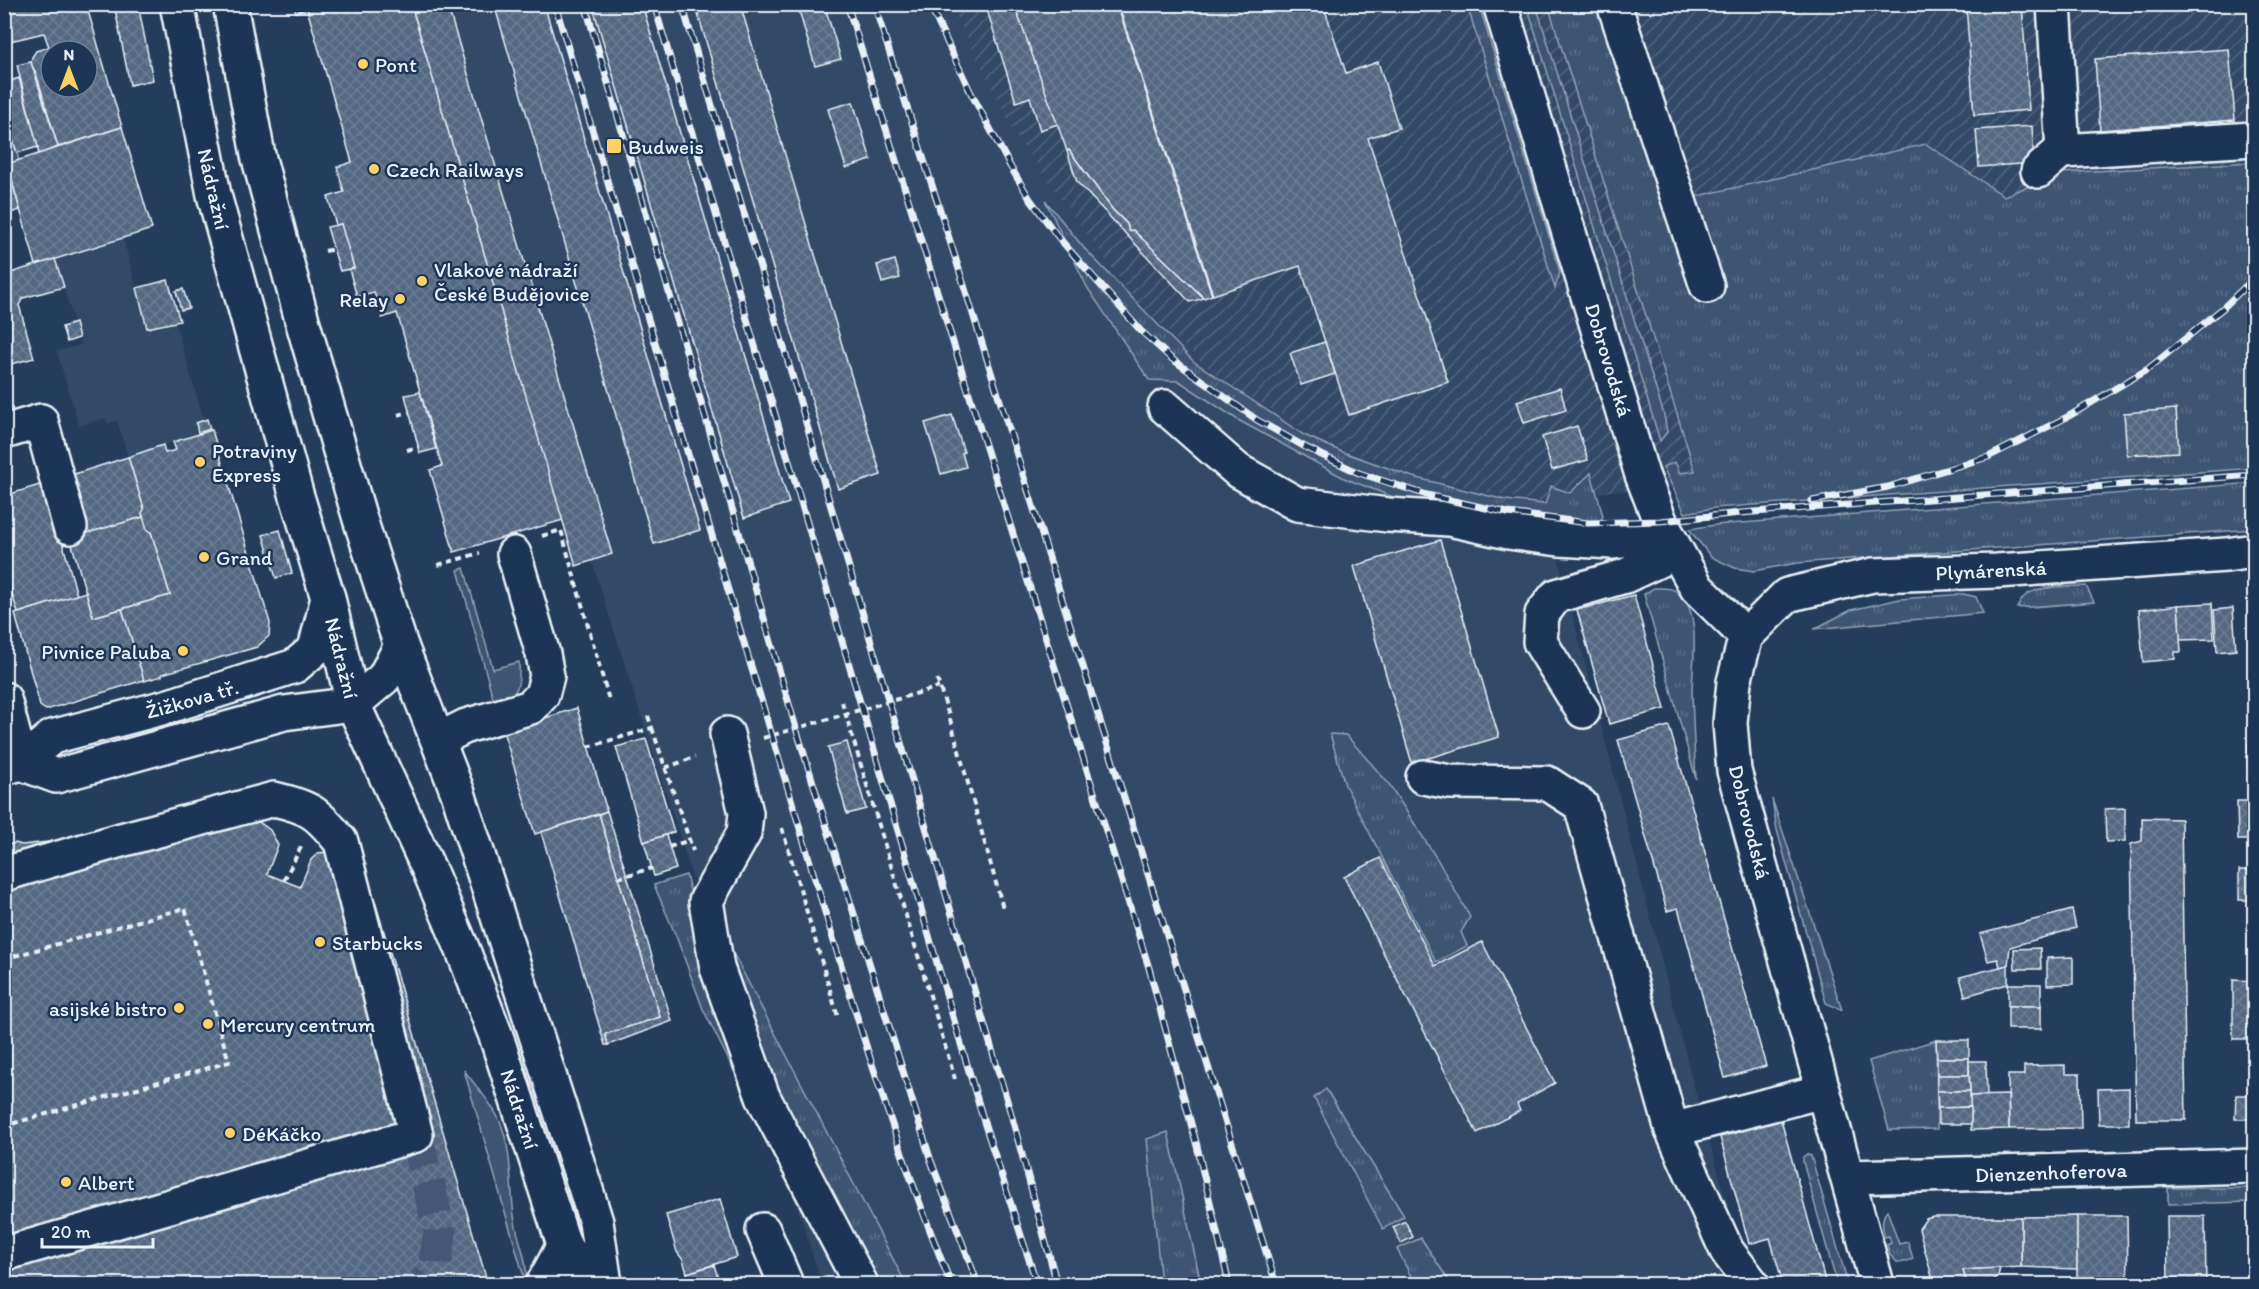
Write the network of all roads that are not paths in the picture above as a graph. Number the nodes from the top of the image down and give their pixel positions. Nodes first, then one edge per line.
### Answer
1 (177, 4) edge
2 (230, 4) edge
3 (1500, 4) edge
4 (1614, 4) edge
5 (2054, 4) edge
6 (2254, 139) edge
7 (2063, 149) junction
8 (2038, 171) dead end
9 (1707, 286) dead end
10 (1165, 407) dead end
11 (4, 432) edge
12 (70, 527) dead end
13 (1672, 544) junction
14 (2254, 551) edge
15 (514, 554) dead end
16 (328, 598) junction
17 (1746, 636) junction
18 (401, 646) junction
19 (4, 699) edge
20 (353, 704) junction
21 (1583, 711) dead end
22 (438, 740) junction
23 (728, 741) road end
24 (13, 766) edge
25 (1423, 777) dead end
26 (4, 874) edge
27 (1823, 1092) junction
28 (1672, 1130) junction
29 (2254, 1166) edge
30 (1848, 1177) junction
31 (764, 1230) dead end
32 (564, 1245) junction
33 (4, 1254) edge
34 (543, 1284) edge
35 (587, 1284) edge
36 (605, 1284) edge
37 (786, 1284) edge
38 (861, 1284) edge
39 (1752, 1284) edge
40 (1876, 1284) edge

1 - 16 main road, Nádražní
2 - 18 main road, Nádražní
3 - 13 main road, Dobrovodská
4 - 9 main road
5 - 7 main road
6 - 7 main road
7 - 8 main road
10 - 13 main road
11 - 12 main road
13 - 17 main road, Dobrovodská
13 - 21 main road
14 - 17 main road, Plynárenská
15 - 22 main road
16 - 20 main road, Nádražní
16 - 24 main road, Žižkova tř.
17 - 27 main road, Dobrovodská
18 - 20 main road
18 - 22 main road, Nádražní
19 - 24 main road
20 - 24 main road, Žižkova tř.
20 - 32 main road, Nádražní
22 - 36 main road, Nádražní
23 - 38 main road
25 - 28 main road
26 - 33 main road
27 - 28 main road
27 - 30 main road, Dobrovodská
28 - 39 main road
29 - 30 main road, Dienzenhoferova
30 - 40 main road, Dobrovodská
31 - 37 main road
32 - 34 main road
32 - 35 main road, Nádražní

